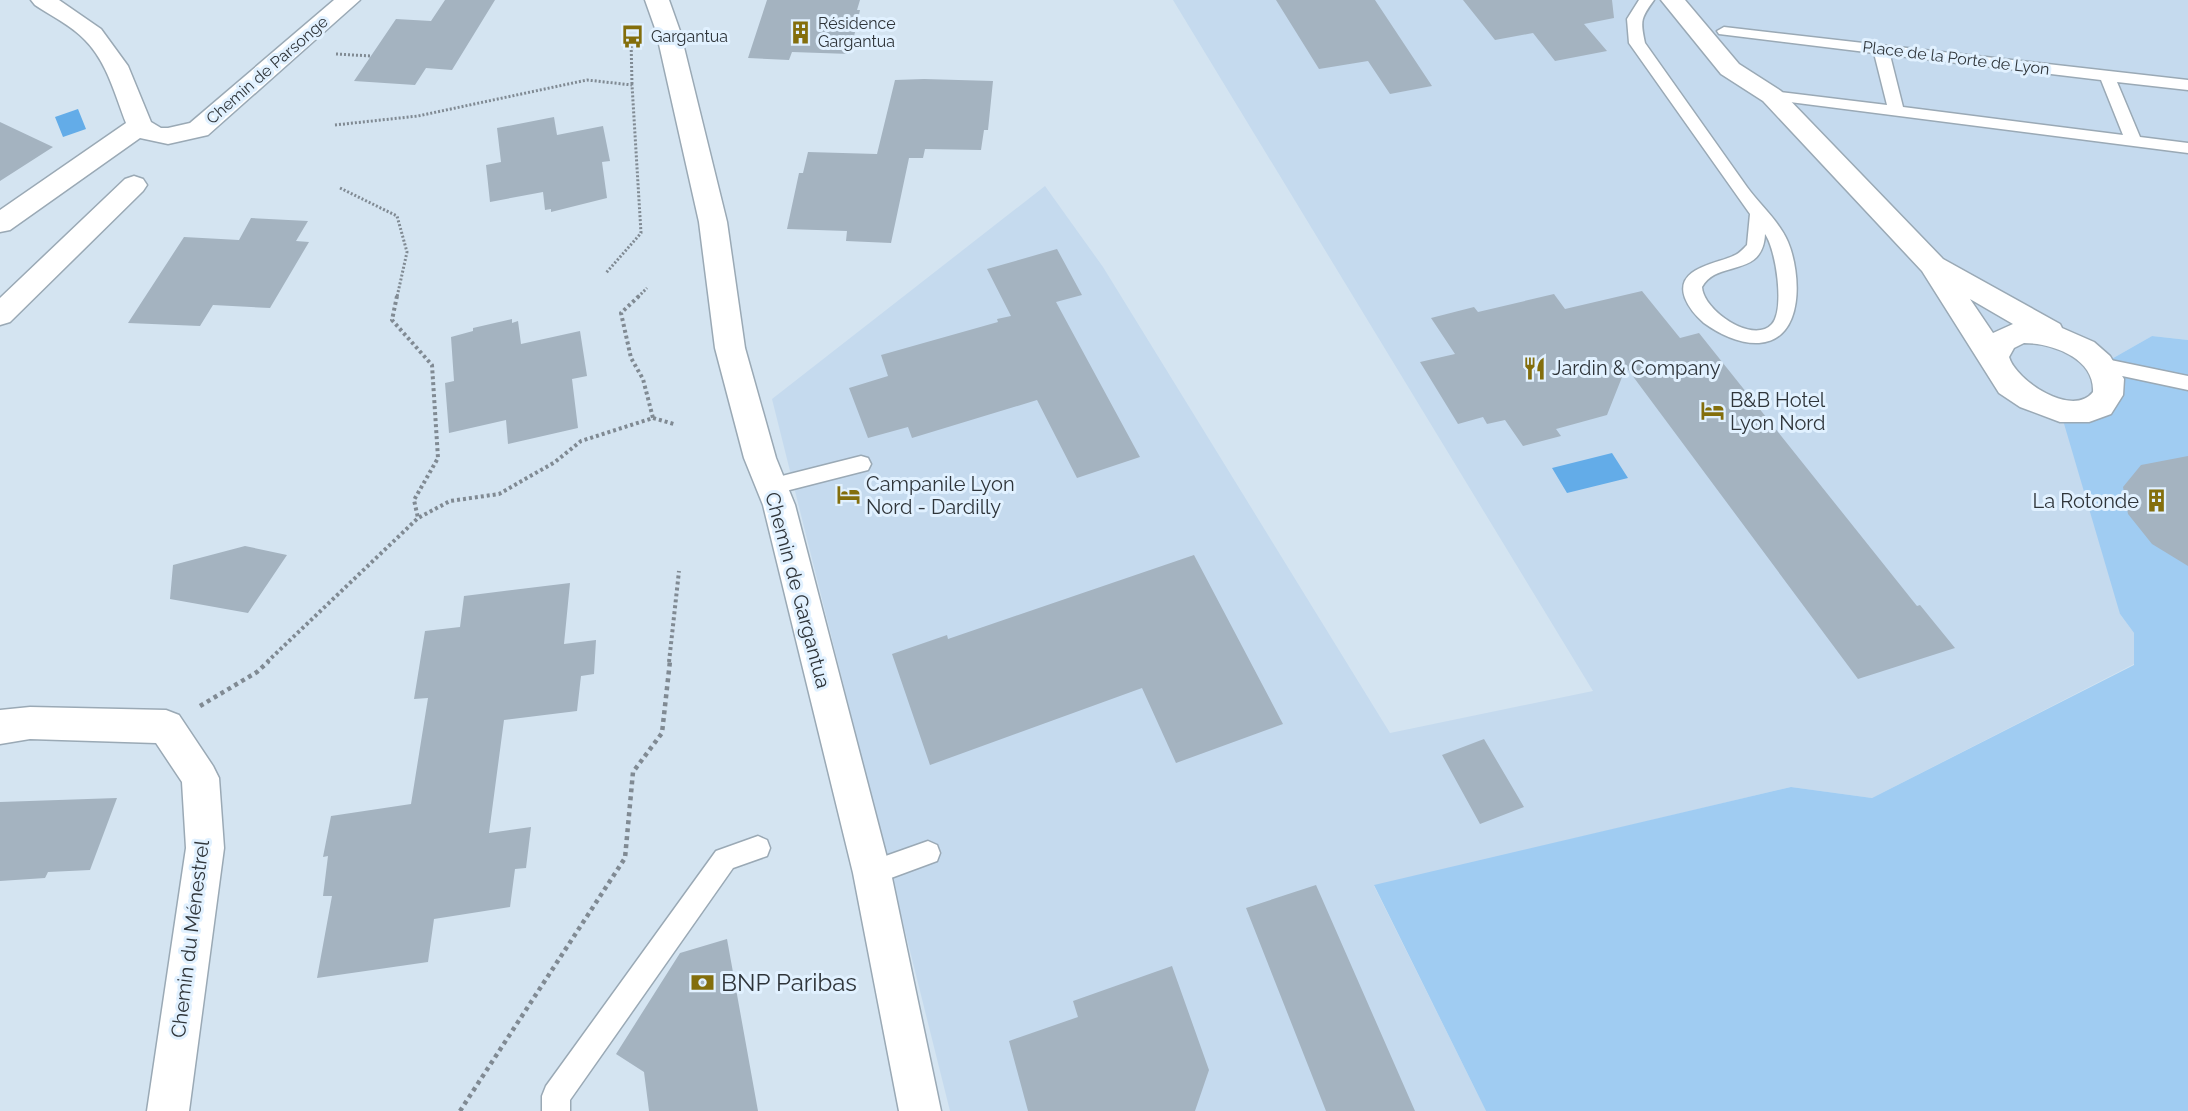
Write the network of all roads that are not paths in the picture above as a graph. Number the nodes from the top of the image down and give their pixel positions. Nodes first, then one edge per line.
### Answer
1 (43, 0) edge
2 (348, 0) edge
3 (657, 0) edge
4 (1647, 0) edge
5 (1673, 0) edge
6 (1698, 0) edge
7 (1724, 31) junction
8 (1881, 49) junction
9 (2107, 75) junction
10 (2188, 85) edge
11 (1772, 96) junction
12 (1896, 111) junction
13 (140, 126) junction
14 (2134, 141) junction
15 (2188, 148) edge
16 (134, 185) dead end
17 (1758, 214) junction
18 (0, 223) edge
19 (1932, 264) junction
20 (0, 315) edge
21 (2058, 337) junction
22 (1994, 357) junction
23 (2101, 365) junction
24 (2188, 383) edge
25 (861, 464) dead end
26 (770, 487) junction
27 (0, 727) edge
28 (758, 848) dead end
29 (928, 853) dead end
30 (872, 873) junction
31 (168, 1111) edge
32 (556, 1111) edge
33 (920, 1111) edge

1 - 13 street
2 - 13 street, Chemin de Parsonge
3 - 26 street, Chemin de Gargantua
4 - 17 lane
5 - 11 street
6 - 7 street
7 - 8 lane, Place de la Porte de Lyon
7 - 11 street
8 - 9 lane, Place de la Porte de Lyon
8 - 12 lane
9 - 10 lane, Place de la Porte de Lyon
9 - 14 lane
11 - 12 lane
11 - 19 street
12 - 14 lane
13 - 18 street
14 - 15 lane
16 - 20 street
17 - 17 lane
19 - 21 street
19 - 22 street
21 - 22 street
21 - 23 street
22 - 23 street
23 - 24 lane
25 - 26 lane
26 - 30 street, Chemin de Gargantua
27 - 31 street, Chemin du Ménestrel
28 - 32 lane
29 - 30 lane
30 - 33 street, Chemin de Gargantua

